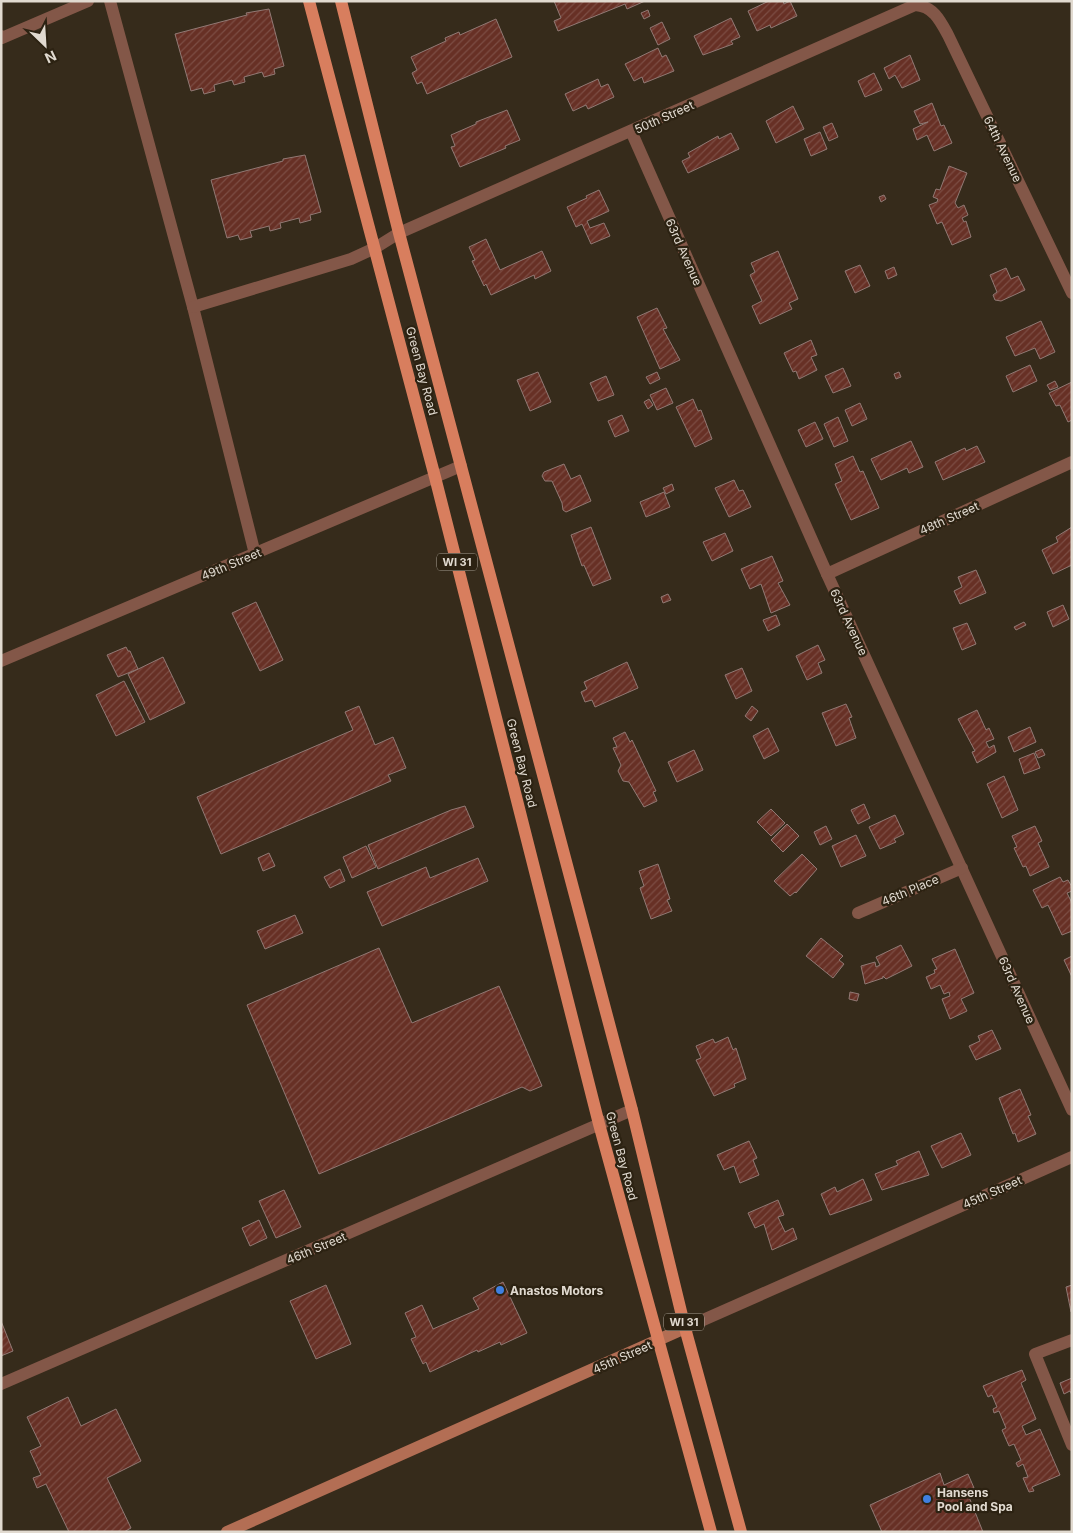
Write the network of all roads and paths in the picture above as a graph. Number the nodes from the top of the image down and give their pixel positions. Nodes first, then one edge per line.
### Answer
1 (88, 1) edge
2 (110, 1) edge
3 (309, 1) edge
4 (341, 1) edge
5 (929, 8) joint
6 (1, 36) edge
7 (631, 131) junction
8 (399, 233) junction
9 (375, 248) junction
10 (1072, 293) edge
11 (193, 307) junction
12 (1072, 462) edge
13 (461, 466) junction
14 (435, 477) junction
15 (255, 554) junction
16 (827, 574) junction
17 (1, 661) edge
18 (962, 868) junction
19 (858, 913) dead end
20 (632, 1110) junction
21 (1072, 1110) edge
22 (600, 1124) junction
23 (1072, 1157) edge
24 (685, 1328) junction
25 (1072, 1340) edge
26 (658, 1341) junction
27 (1, 1384) edge
28 (1072, 1445) edge
29 (227, 1532) edge
30 (711, 1532) edge
31 (741, 1532) edge

1 - 6 street
2 - 11 street
3 - 9 main road, Green Bay Road / WI 31
4 - 8 main road, Green Bay Road / WI 31
5 - 7 street, 50th Street
5 - 10 street, 64th Avenue
7 - 8 street, 50th Street
7 - 16 street, 63rd Avenue
8 - 9 street, 50th Street
8 - 13 main road, Green Bay Road / WI 31
9 - 11 street, 50th Street
9 - 14 main road, Green Bay Road / WI 31
11 - 15 street
12 - 16 street, 48th Street
13 - 14 street, 49th Street
13 - 20 main road, Green Bay Road / WI 31
14 - 15 street, 49th Street
14 - 22 main road, Green Bay Road / WI 31
15 - 17 street, 49th Street
16 - 18 street, 63rd Avenue
18 - 19 street, 46th Place
18 - 21 street, 63rd Avenue
20 - 22 street, 46th Street
20 - 24 main road, Green Bay Road / WI 31
22 - 26 main road, Green Bay Road / WI 31
22 - 27 street, 46th Street
23 - 24 street, 45th Street
24 - 26 street, 45th Street
24 - 31 main road, Green Bay Road / WI 31
25 - 28 street
26 - 29 street, 45th Street
26 - 30 main road, Green Bay Road / WI 31

